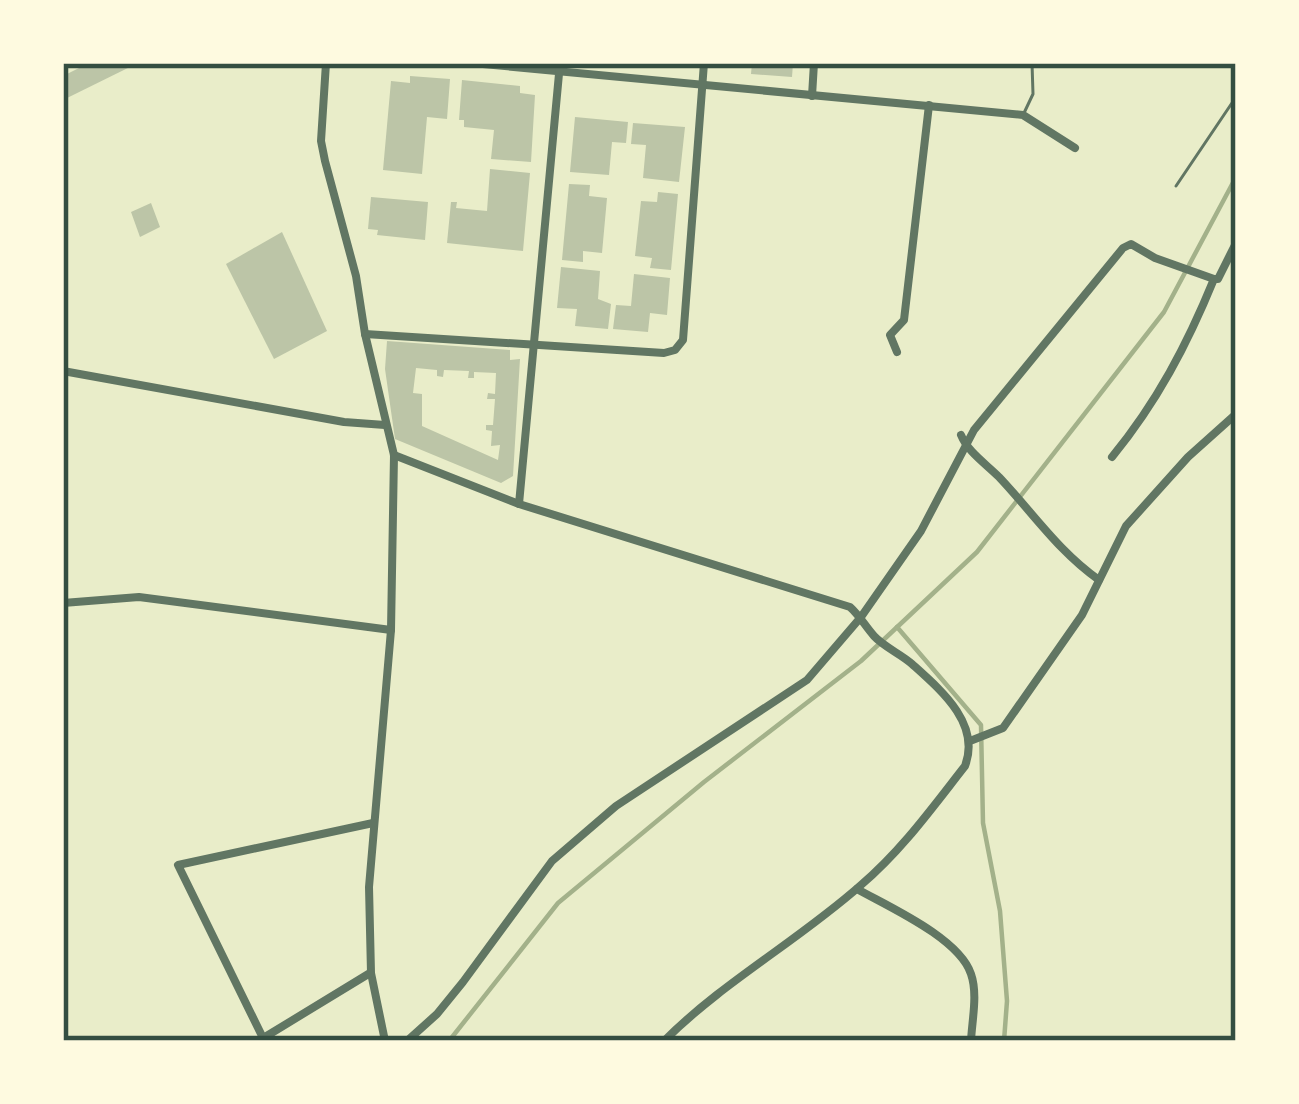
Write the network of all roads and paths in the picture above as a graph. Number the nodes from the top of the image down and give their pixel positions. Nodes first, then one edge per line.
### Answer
1 (326, 63) edge
2 (472, 63) edge
3 (704, 63) edge
4 (814, 63) edge
5 (1032, 63) edge
6 (559, 67) edge
7 (703, 85) junction
8 (812, 96) junction
9 (1236, 97) edge
10 (928, 105) junction
11 (1023, 115) junction
12 (1076, 148) dead end
13 (1176, 186) dead end
14 (1236, 243) edge
15 (1211, 278) junction
16 (364, 334) junction
17 (535, 344) junction
18 (897, 352) dead end
19 (63, 371) edge
20 (1236, 414) edge
21 (385, 425) junction
22 (961, 434) dead end
23 (965, 445) junction
24 (394, 454) junction
25 (1112, 457) dead end
26 (519, 504) junction
27 (1099, 580) junction
28 (63, 603) edge
29 (861, 617) junction
30 (391, 630) junction
31 (970, 741) junction
32 (373, 823) junction
33 (857, 889) junction
34 (371, 973) junction
35 (261, 1040) edge
36 (385, 1041) edge
37 (406, 1041) edge
38 (664, 1041) edge
39 (971, 1041) edge

1 - 16 street
2 - 6 street
3 - 7 street
4 - 8 street
5 - 11 lane
6 - 7 street
6 - 17 street
7 - 8 street
7 - 17 street
8 - 10 street
9 - 13 lane
10 - 11 street
10 - 18 street
11 - 12 street
14 - 15 street
15 - 23 street
15 - 25 street
16 - 17 street
16 - 21 street
17 - 26 street
19 - 21 street
20 - 27 street
21 - 24 street
22 - 23 street
23 - 27 street
23 - 29 street
24 - 26 street
24 - 30 street
26 - 29 street
27 - 31 street
28 - 30 street
29 - 31 street
29 - 37 street
30 - 32 street
31 - 33 street
32 - 34 street
32 - 35 street
33 - 38 street
33 - 39 street
34 - 35 street
34 - 36 street

